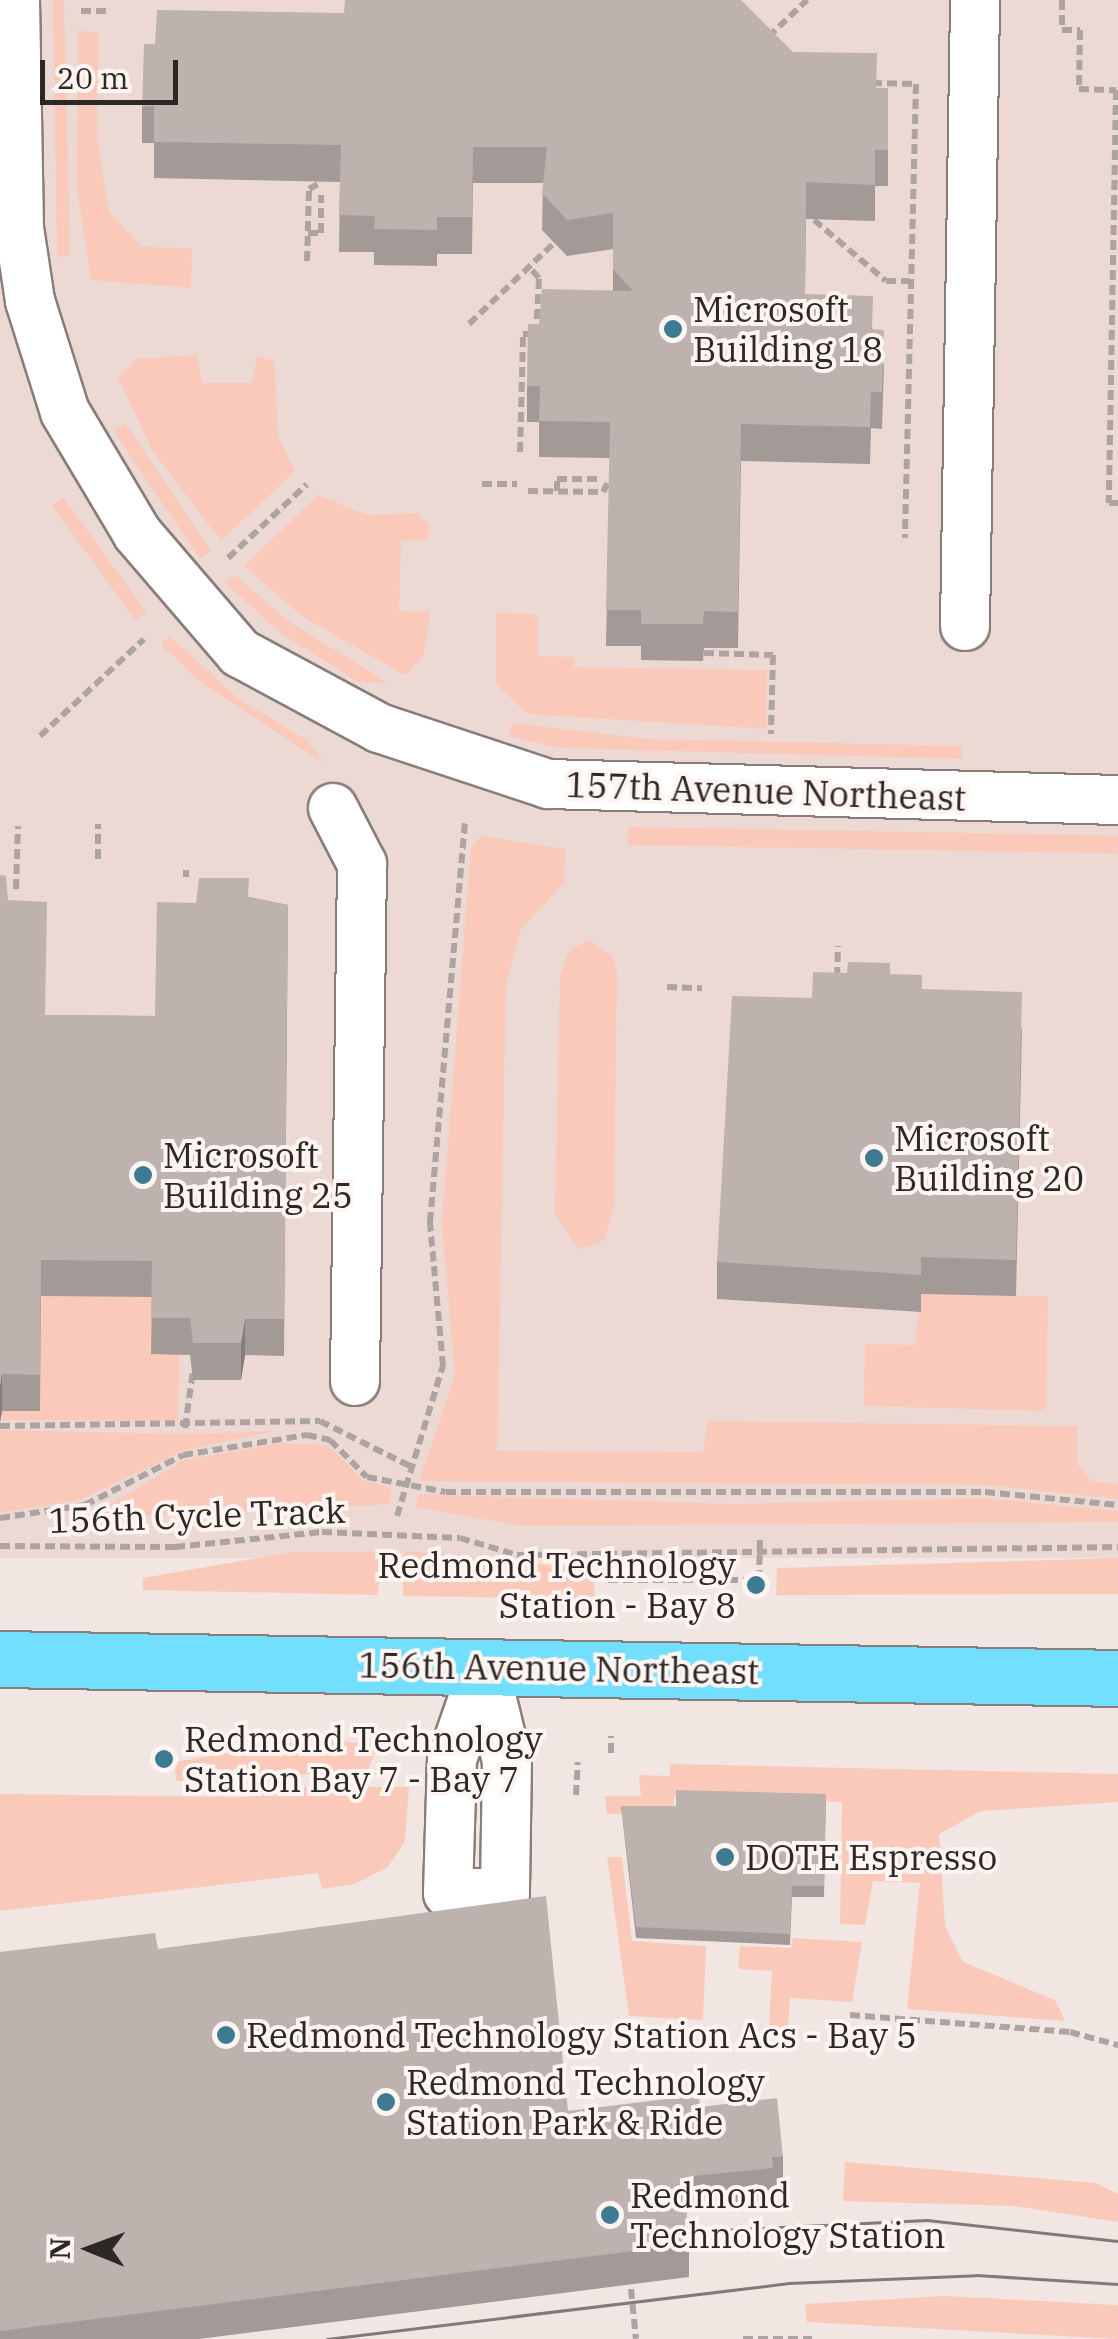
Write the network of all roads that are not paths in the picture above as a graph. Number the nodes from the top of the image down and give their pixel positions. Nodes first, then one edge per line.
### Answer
1 (15, 0) edge
2 (975, 0) edge
3 (965, 626) dead end
4 (1118, 800) edge
5 (333, 808) dead end
6 (355, 1381) dead end
7 (0, 1659) edge
8 (484, 1667) junction
9 (1118, 1678) edge

1 - 4 street, 157th Avenue Northeast
2 - 3 street
5 - 6 street
7 - 8 main road, 156th Avenue Northeast
8 - 8 street
8 - 9 main road, 156th Avenue Northeast

